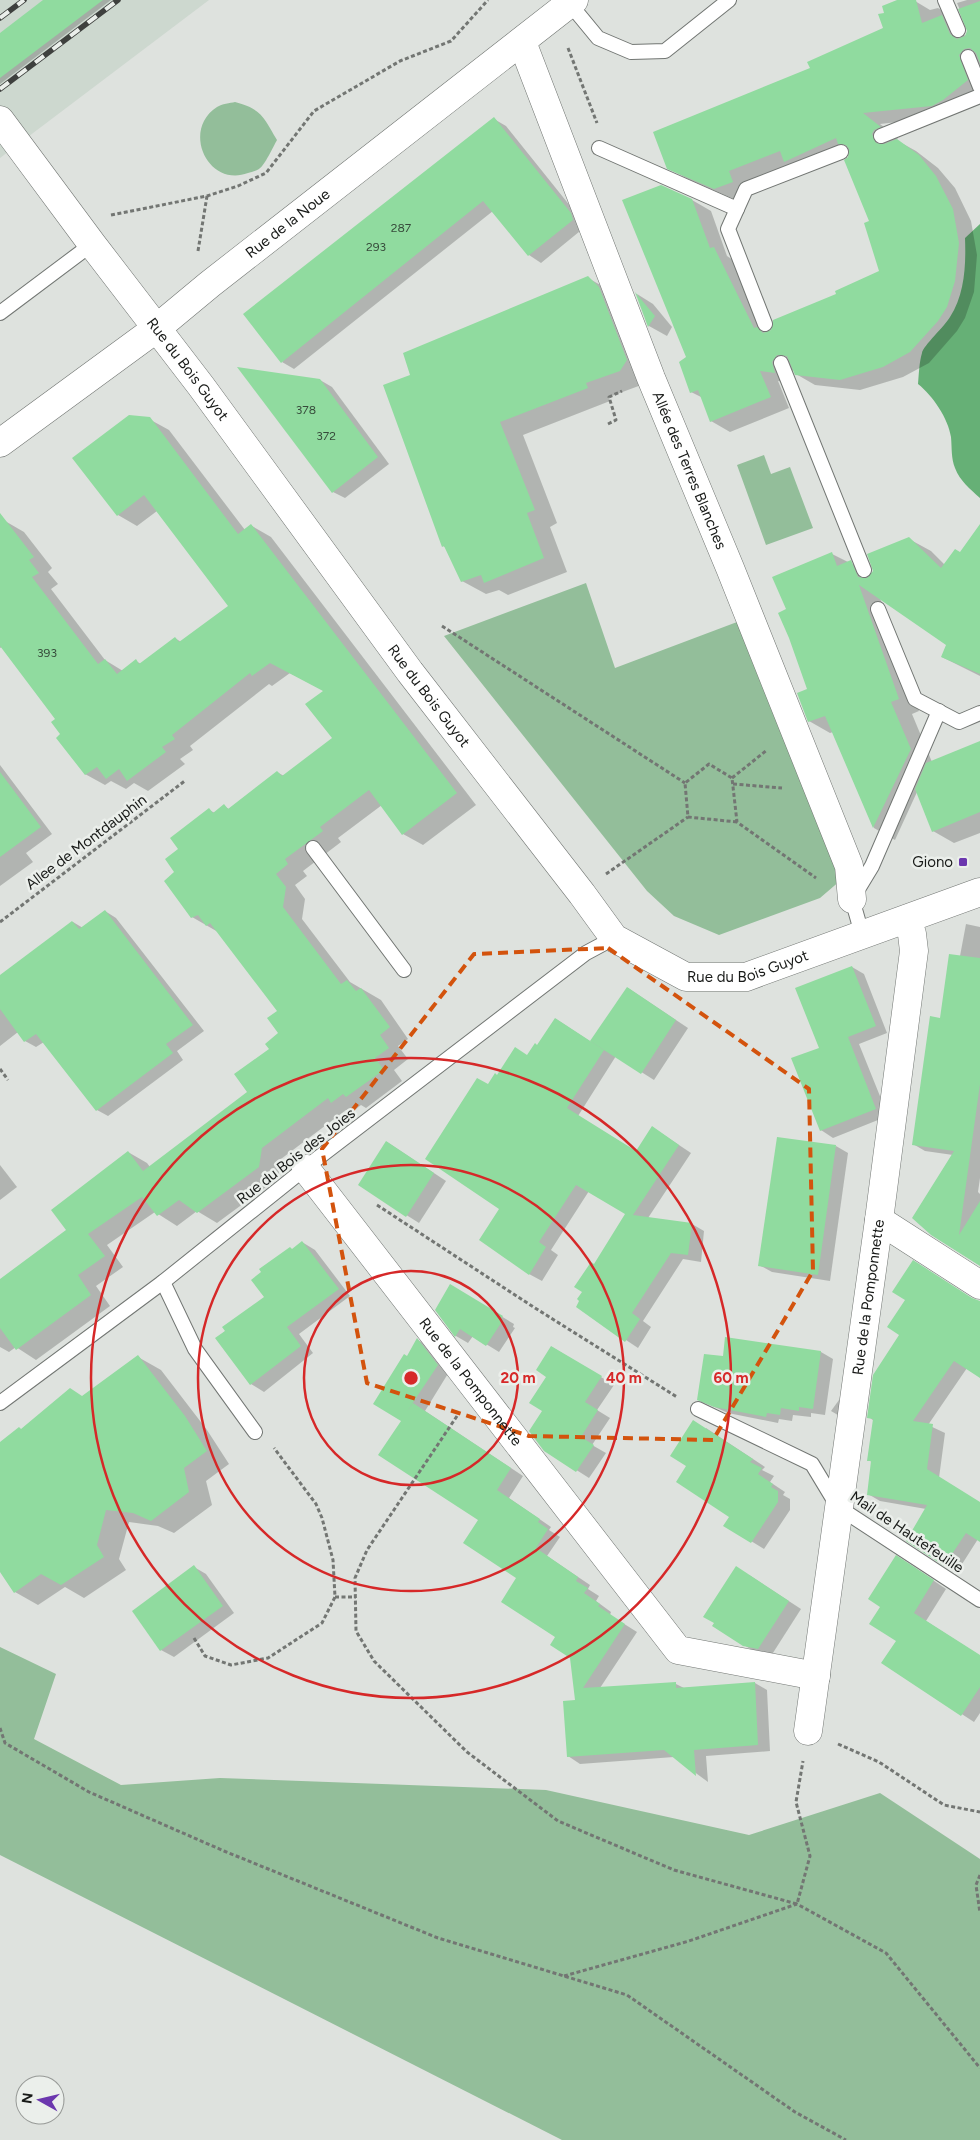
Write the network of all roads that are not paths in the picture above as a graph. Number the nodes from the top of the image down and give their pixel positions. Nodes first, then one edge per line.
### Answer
1 (729, 0) edge
2 (945, 0) edge
3 (572, 2) edge
4 (958, 30) dead end
5 (522, 42) junction
6 (968, 57) dead end
7 (980, 87) edge
8 (980, 96) edge
9 (7, 128) edge
10 (881, 136) dead end
11 (599, 148) dead end
12 (842, 152) dead end
13 (737, 209) junction
14 (92, 244) junction
15 (0, 313) edge
16 (765, 324) dead end
17 (157, 328) junction
18 (781, 363) dead end
19 (0, 443) edge
20 (864, 570) dead end
21 (878, 609) dead end
22 (939, 711) junction
23 (980, 713) edge
24 (313, 848) dead end
25 (980, 892) edge
26 (851, 894) junction
27 (907, 920) junction
28 (862, 934) junction
29 (614, 938) junction
30 (404, 970) dead end
31 (306, 1169) junction
32 (879, 1220) junction
33 (163, 1282) junction
34 (980, 1285) edge
35 (0, 1403) edge
36 (698, 1409) road end
37 (253, 1430) road end
38 (838, 1508) junction
39 (980, 1600) edge
40 (816, 1676) junction
41 (808, 1731) road end

1 - 3 lane
2 - 4 lane
3 - 5 street, Rue de la Noue
5 - 17 street, Rue de la Noue
5 - 26 street, Allée des Terres Blanches
6 - 7 lane
8 - 10 lane
9 - 14 street, Rue du Bois Guyot
11 - 13 lane
12 - 13 lane
13 - 16 lane
14 - 15 lane
14 - 17 street, Rue du Bois Guyot
17 - 19 street, Rue de la Noue
17 - 29 street, Rue du Bois Guyot
18 - 20 lane
21 - 22 lane
22 - 23 lane
22 - 26 lane
24 - 30 lane
25 - 27 street, Rue du Bois Guyot
26 - 28 lane
27 - 28 street, Rue du Bois Guyot
27 - 32 street, Rue de la Pomponnette
28 - 29 street, Rue du Bois Guyot
29 - 31 lane, Rue du Bois des Joies
31 - 33 lane, Rue du Bois des Joies
31 - 40 street, Rue de la Pomponnette
32 - 34 street
32 - 38 street, Rue de la Pomponnette
33 - 35 lane, Rue du Bois des Joies
33 - 37 lane
36 - 38 lane, Mail de Hautefeuille
38 - 39 lane, Mail de Hautefeuille
38 - 40 street, Rue de la Pomponnette
40 - 41 street, Rue de la Pomponnette

